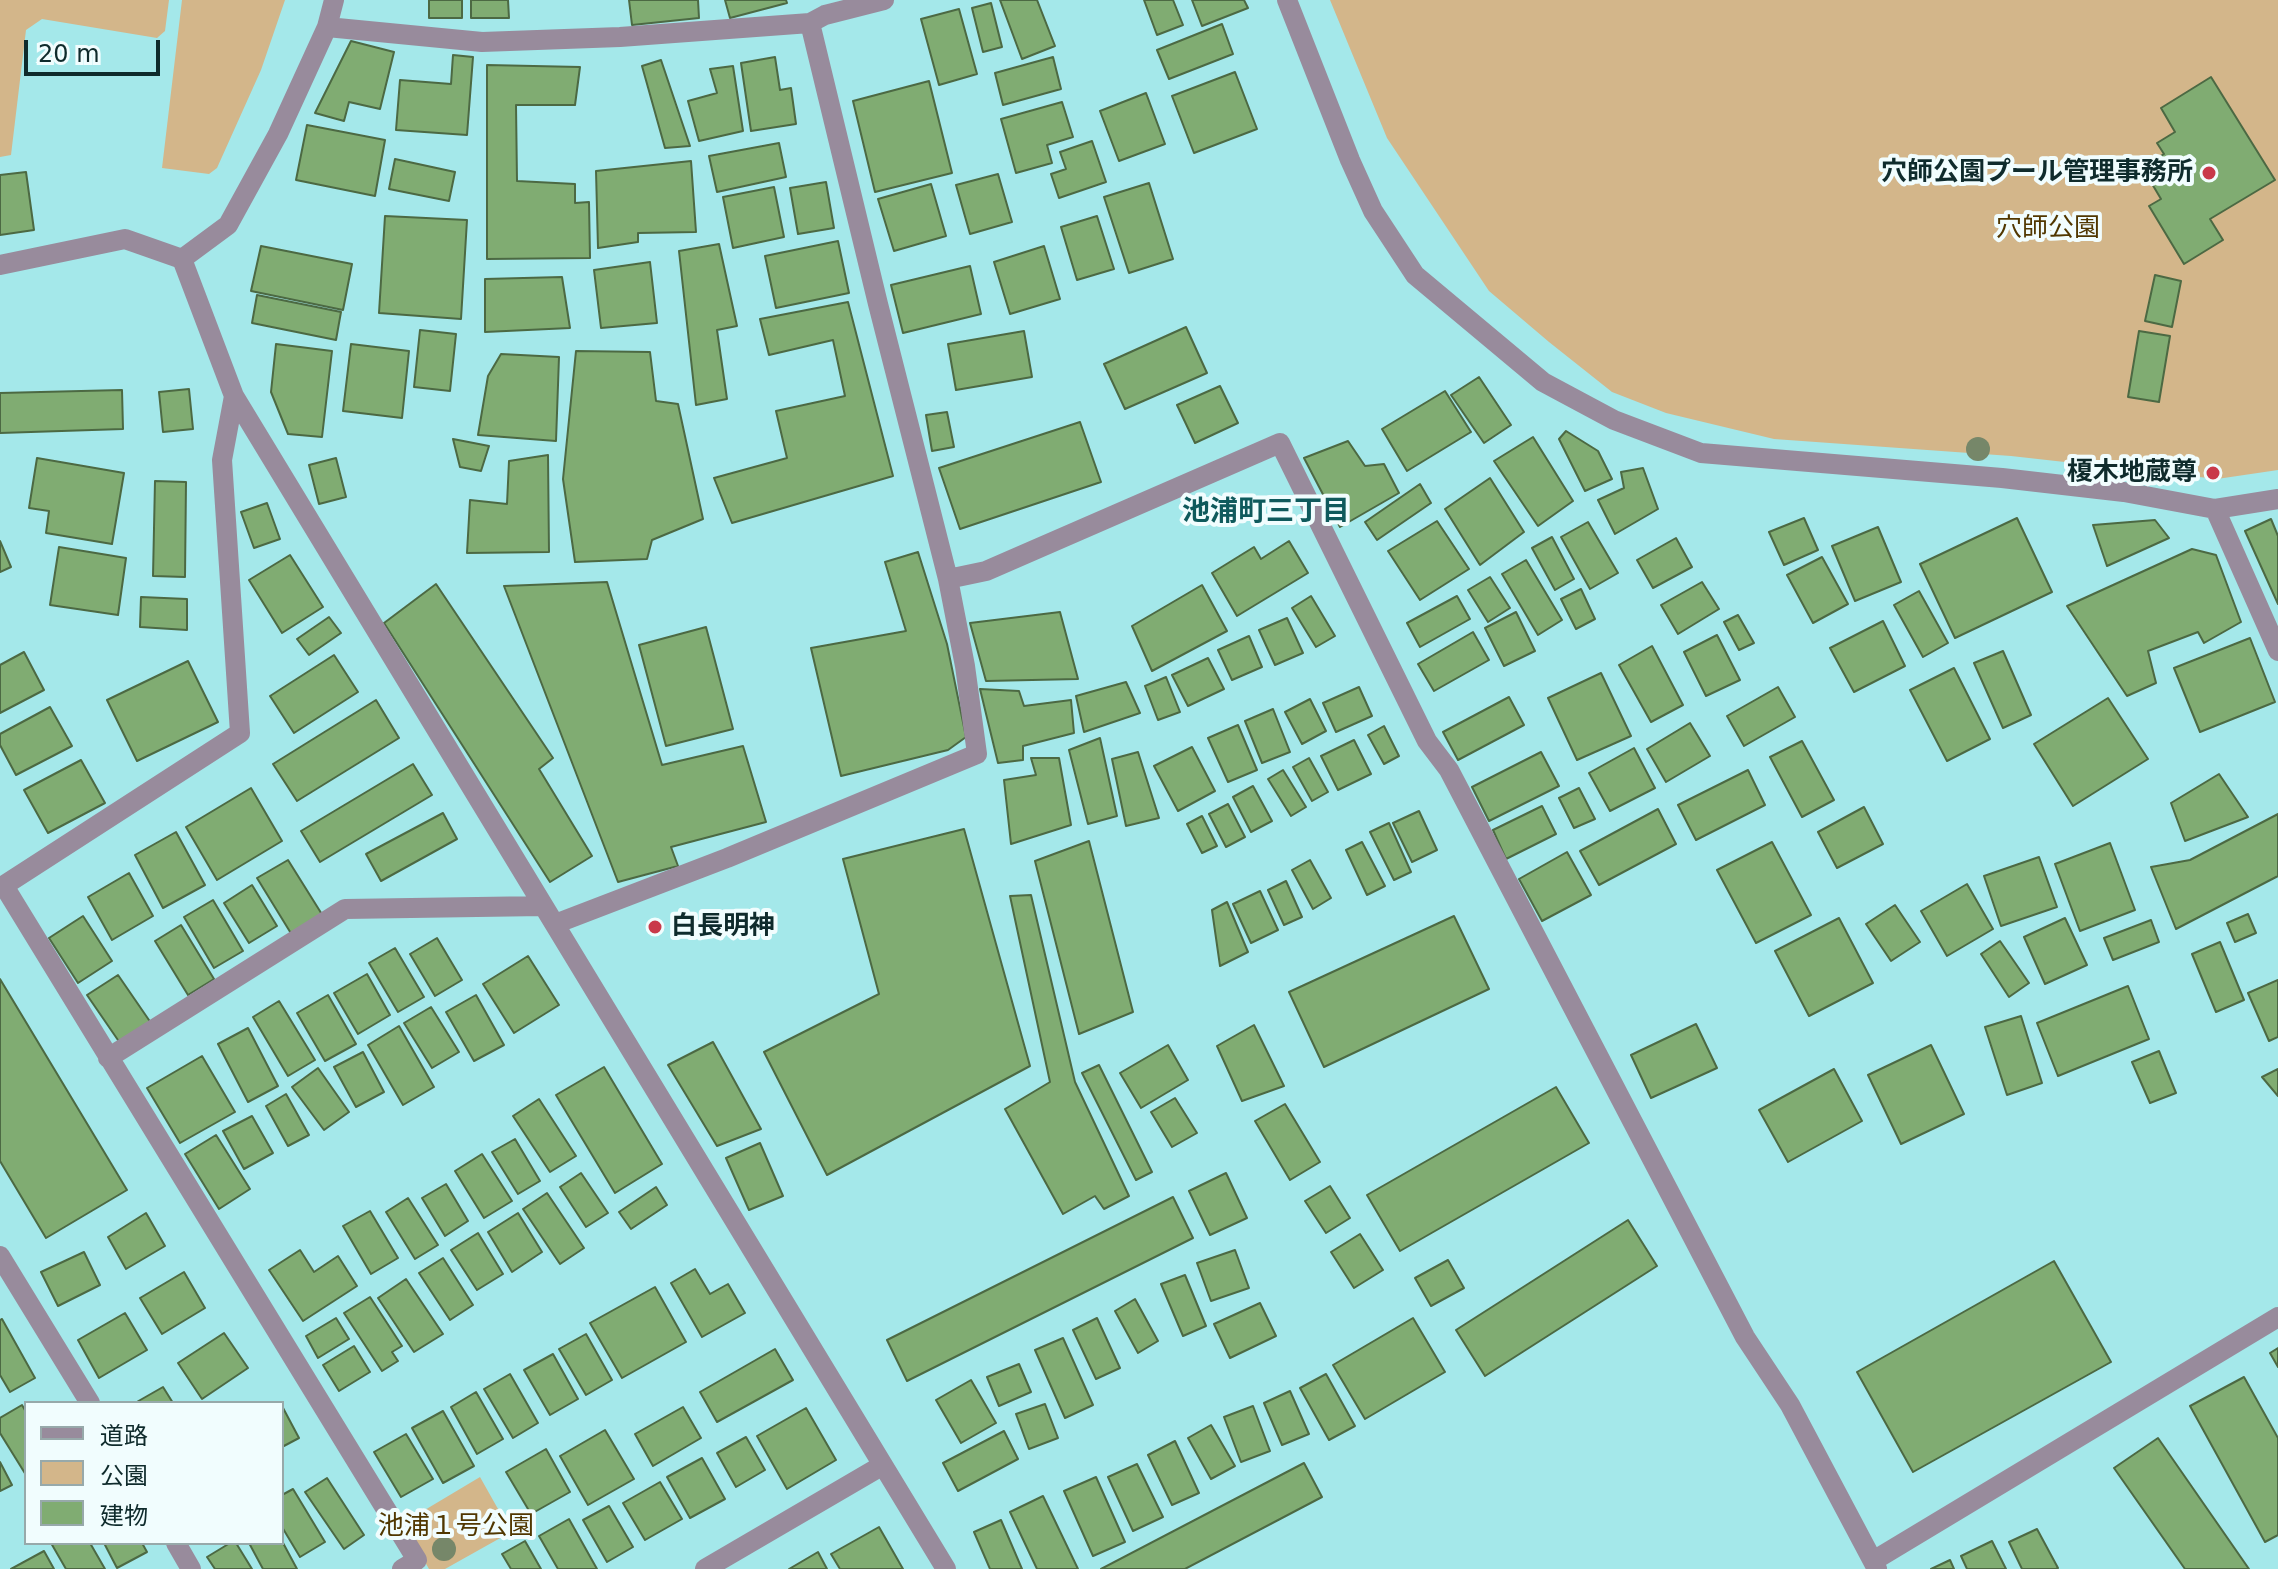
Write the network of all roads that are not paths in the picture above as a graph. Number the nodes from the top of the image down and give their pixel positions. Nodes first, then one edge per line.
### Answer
1 (334, 0) edge
2 (884, 0) edge
3 (1287, 0) edge
4 (819, 13) edge
5 (327, 27) junction
6 (182, 259) junction
7 (0, 265) edge
8 (234, 396) junction
9 (2278, 499) edge
10 (2215, 509) junction
11 (948, 579) junction
12 (2278, 651) edge
13 (2, 887) edge
14 (543, 906) junction
15 (555, 924) junction
16 (108, 1058) junction
17 (0, 1256) edge
18 (2278, 1317) edge
19 (89, 1401) edge
20 (883, 1465) junction
21 (177, 1545) edge
22 (1875, 1565) edge
23 (191, 1569) edge
24 (402, 1569) edge
25 (705, 1569) edge
26 (946, 1569) edge

1 - 5 street
2 - 4 street
3 - 10 street
4 - 5 street
4 - 11 street
5 - 6 street
6 - 7 street
6 - 8 street
8 - 13 street
8 - 14 street
9 - 10 street
10 - 12 street
11 - 15 street
11 - 22 street
13 - 16 street
14 - 15 street
14 - 16 street
15 - 20 street
16 - 24 street
17 - 19 street
18 - 22 street
20 - 25 street
20 - 26 street
21 - 23 street

